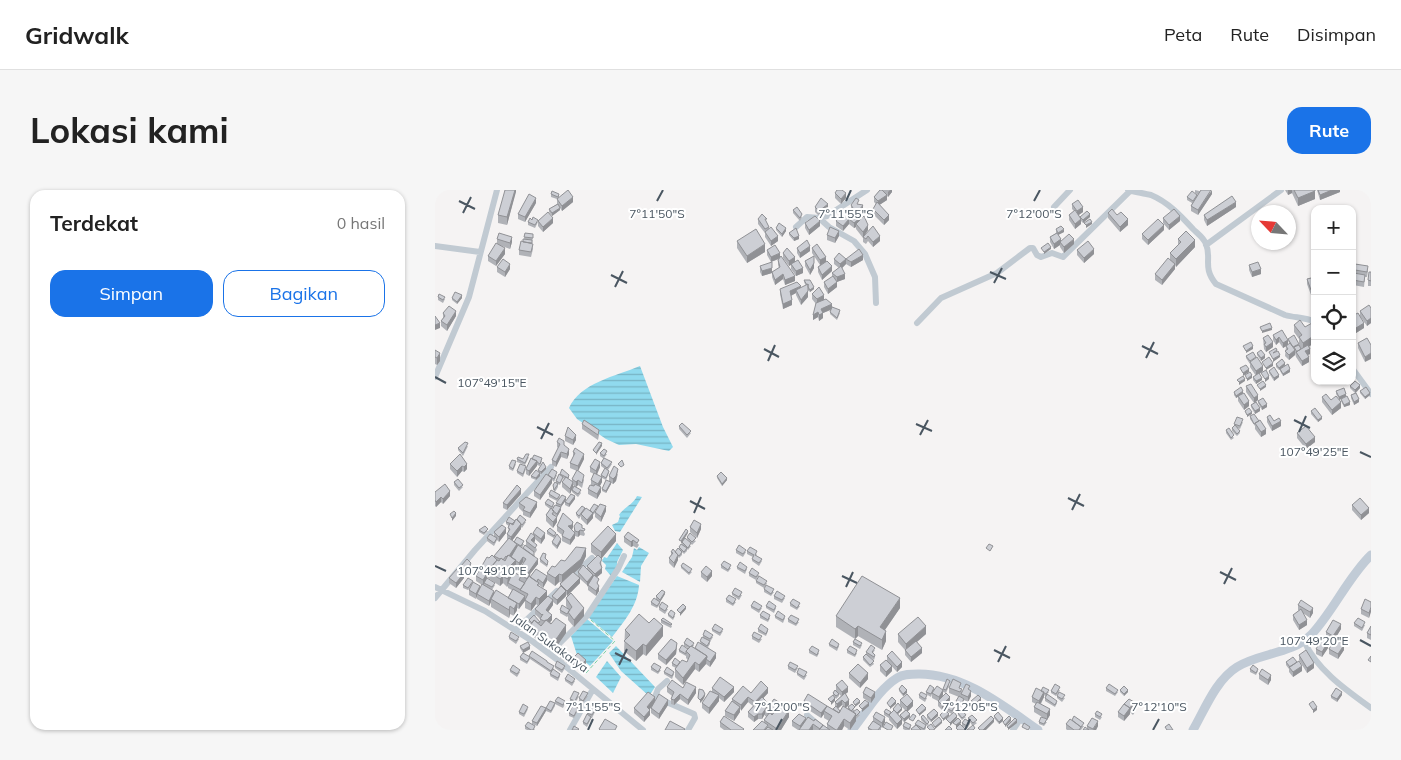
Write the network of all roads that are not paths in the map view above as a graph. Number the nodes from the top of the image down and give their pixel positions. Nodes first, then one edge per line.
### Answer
1 (497, 190) edge
2 (867, 190) edge
3 (1070, 190) edge
4 (1129, 190) edge
5 (1281, 190) edge
6 (1053, 207) dead end
7 (819, 218) junction
8 (796, 227) edge
9 (1206, 245) junction
10 (435, 246) edge
11 (480, 252) junction
12 (876, 303) dead end
13 (1311, 320) edge
14 (917, 323) dead end
15 (1356, 373) edge
16 (435, 377) edge
17 (1371, 394) edge
18 (551, 466) dead end
19 (1371, 555) edge
20 (624, 556) dead end
21 (591, 558) dead end
22 (438, 588) edge
23 (435, 598) edge
24 (516, 630) junction
25 (1304, 641) junction
26 (547, 652) junction
27 (667, 682) dead end
28 (593, 689) junction
29 (1371, 708) edge
30 (807, 715) edge
31 (1021, 718) junction
32 (570, 730) edge
33 (643, 730) edge
34 (688, 730) edge
35 (824, 730) edge
36 (852, 730) edge
37 (1013, 730) edge
38 (1038, 730) edge
39 (1193, 730) edge

1 - 11 street
2 - 7 street
3 - 6 street
4 - 9 street
4 - 14 street
5 - 9 street
7 - 8 street
7 - 12 street
9 - 13 street
10 - 11 street
11 - 16 street
15 - 17 street
18 - 22 street
19 - 25 main road
20 - 26 street
21 - 24 street
22 - 23 street
22 - 24 street, Jalan Sukakarya
24 - 26 street, Jalan Sukakarya
25 - 29 street
25 - 39 main road
26 - 28 street, Jalan Sukakarya
27 - 34 street
28 - 32 street
28 - 33 street, Jalan Sukakarya
30 - 35 street
31 - 36 main road
31 - 37 street
31 - 38 main road

